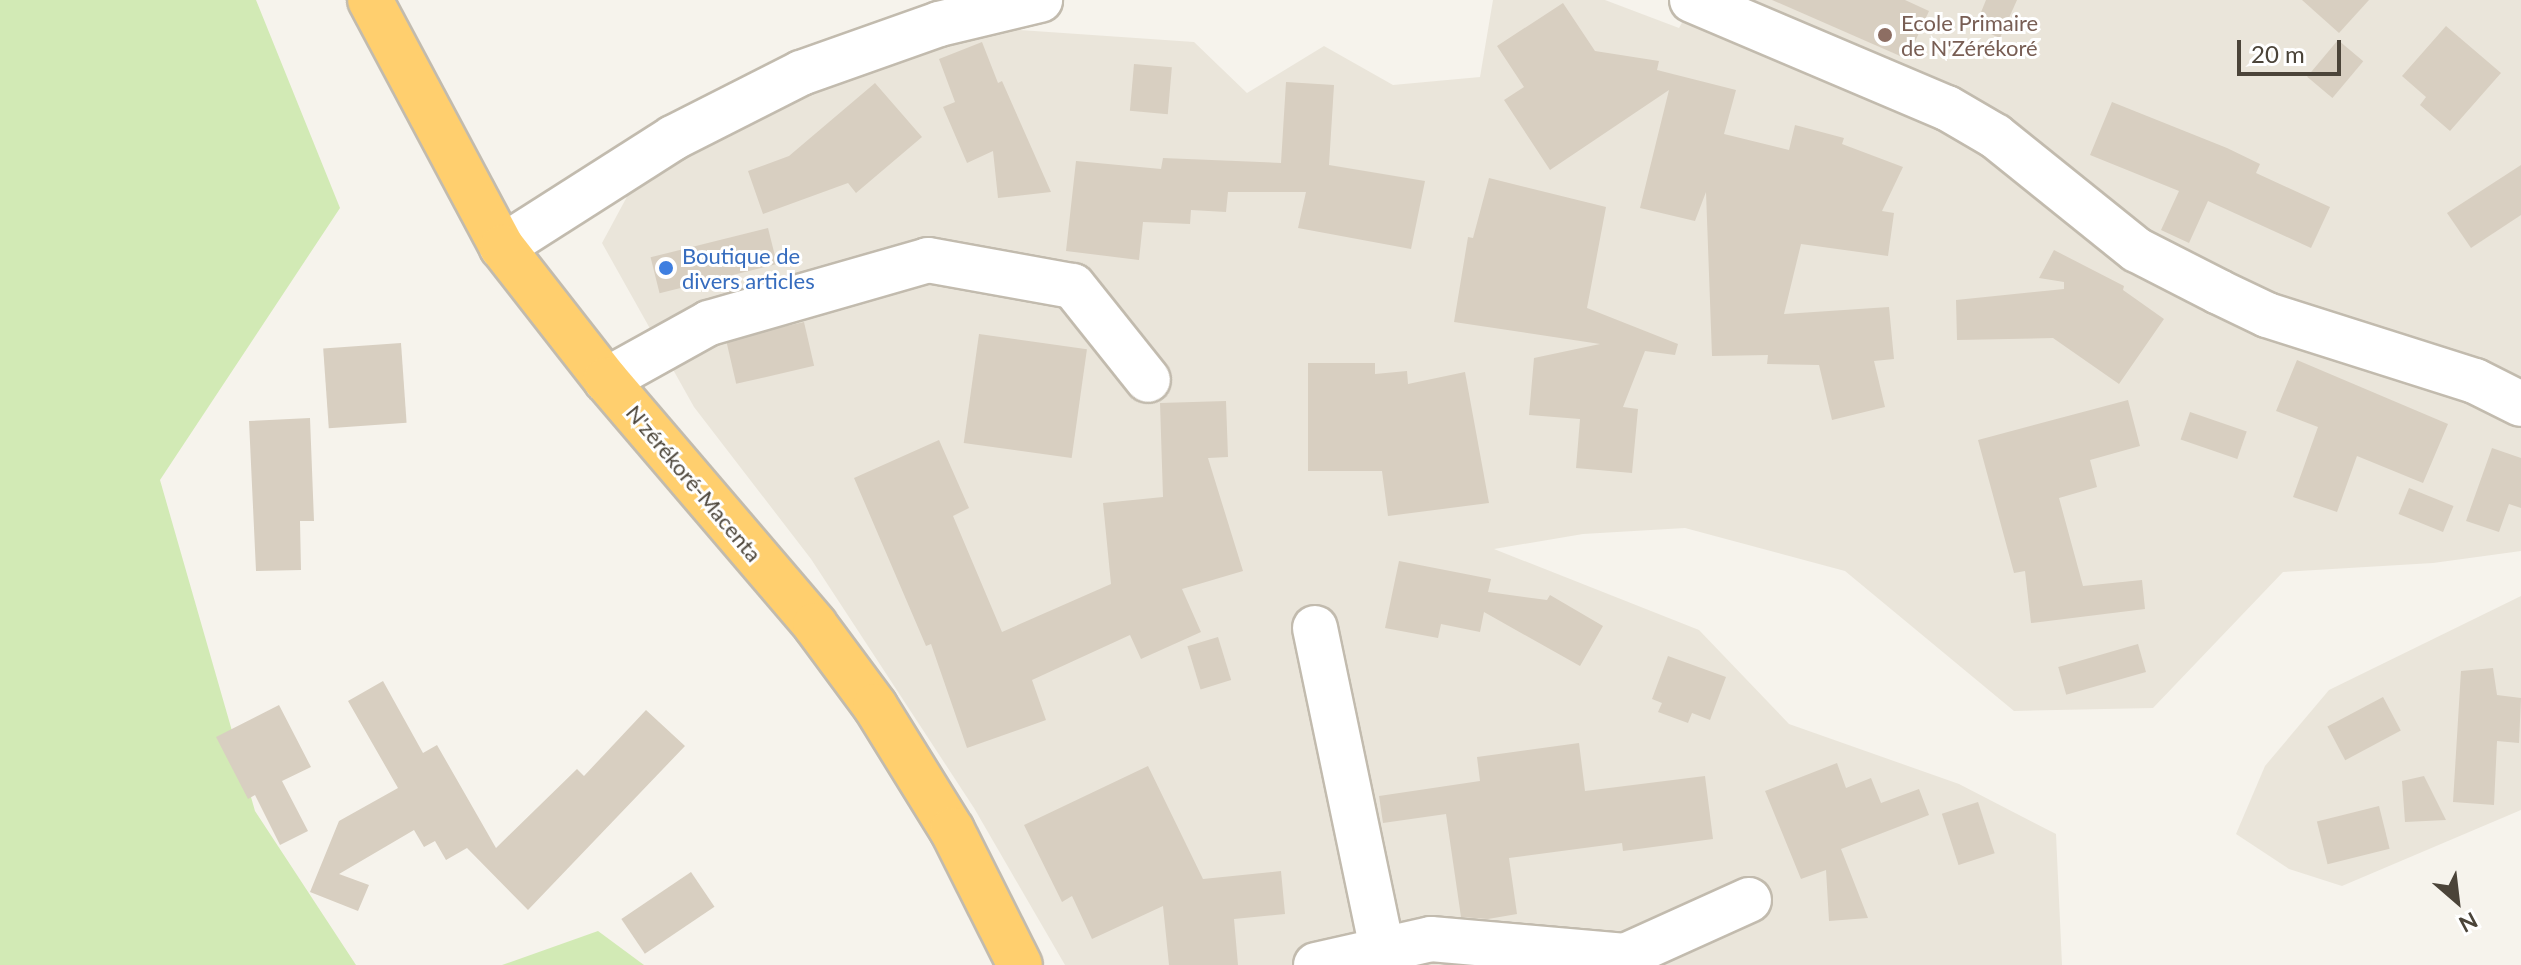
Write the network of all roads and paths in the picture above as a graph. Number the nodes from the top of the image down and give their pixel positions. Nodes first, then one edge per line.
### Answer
1 (370, 0) edge
2 (1040, 0) edge
3 (1692, 0) edge
4 (502, 247) junction
5 (606, 380) junction
6 (1148, 380) dead end
7 (2521, 404) edge
8 (1315, 628) dead end
9 (1749, 900) dead end
10 (1382, 950) junction
11 (1020, 965) edge
12 (1316, 965) edge

1 - 4 highway, N'zérékoré-Macenta
2 - 4 street
3 - 7 street
4 - 5 highway, N'zérékoré-Macenta
5 - 6 street
5 - 11 highway, N'zérékoré-Macenta
8 - 10 street
9 - 10 street
10 - 12 street

